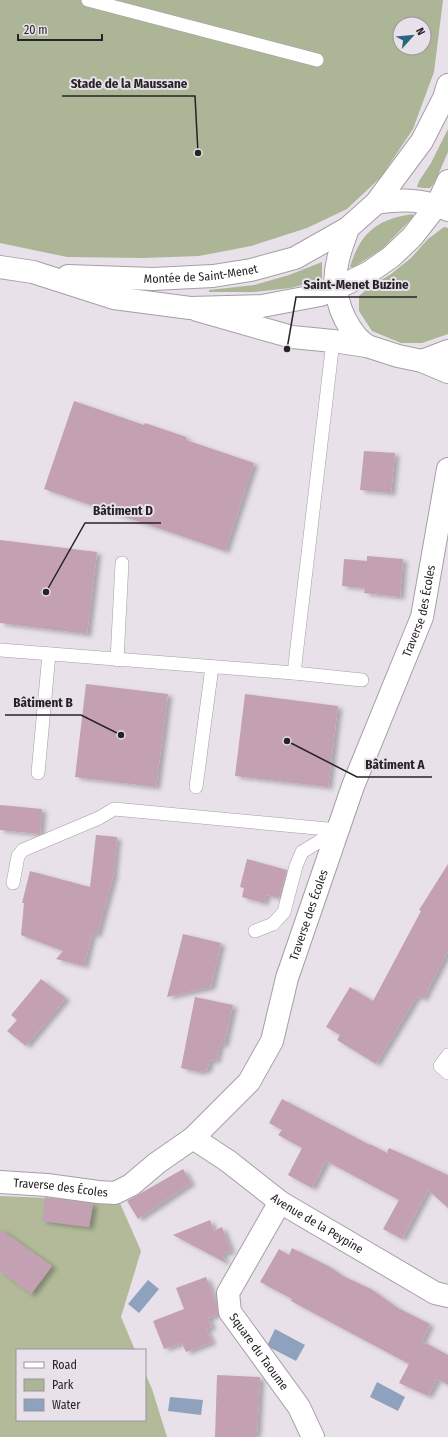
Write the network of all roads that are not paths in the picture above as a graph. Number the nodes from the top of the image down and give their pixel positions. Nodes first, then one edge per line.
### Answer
1 (88, 0) edge
2 (317, 60) dead end
3 (448, 86) edge
4 (448, 181) edge
5 (376, 204) junction
6 (442, 207) edge
7 (348, 228) junction
8 (0, 267) edge
9 (43, 275) junction
10 (335, 289) junction
11 (190, 308) junction
12 (333, 341) junction
13 (367, 346) junction
14 (448, 351) edge
15 (422, 361) junction
16 (448, 372) edge
17 (448, 469) edge
18 (122, 563) dead end
19 (0, 650) edge
20 (49, 654) junction
21 (117, 660) junction
22 (212, 667) junction
23 (294, 673) junction
24 (362, 680) dead end
25 (38, 773) dead end
26 (196, 787) dead end
27 (338, 830) junction
28 (13, 883) dead end
29 (254, 932) dead end
30 (448, 1055) edge
31 (448, 1073) edge
32 (193, 1138) junction
33 (0, 1182) edge
34 (280, 1202) junction
35 (448, 1296) edge
36 (313, 1437) edge

1 - 2 lane
3 - 5 street, Montée de Saint-Menet
4 - 6 street, Montée de Saint-Menet
5 - 6 street, Montée de Saint-Menet
5 - 7 street, Montée de Saint-Menet
6 - 10 street, Montée de Saint-Menet
7 - 9 street, Montée de Saint-Menet
7 - 10 street, Montée de Saint-Menet
8 - 9 street, Montée de Saint-Menet
9 - 11 street, Montée de Saint-Menet
10 - 11 street, Montée de Saint-Menet
10 - 13 street, Montée de Saint-Menet
11 - 12 street, Montée de Saint-Menet
12 - 13 street, Montée de Saint-Menet
12 - 23 lane
13 - 15 street, Montée de Saint-Menet
14 - 15 street
15 - 16 street, Montée de Saint-Menet
17 - 27 street, Traverse des Écoles
18 - 21 lane
19 - 20 lane
20 - 21 lane
20 - 25 lane
21 - 22 lane
22 - 23 lane
22 - 26 lane
23 - 24 lane
27 - 28 lane
27 - 29 lane
27 - 32 street, Traverse des Écoles
30 - 31 lane
32 - 33 street, Traverse des Écoles
32 - 34 street, Avenue de la Peypine
34 - 35 street, Avenue de la Peypine
34 - 36 street, Square du Taoume

